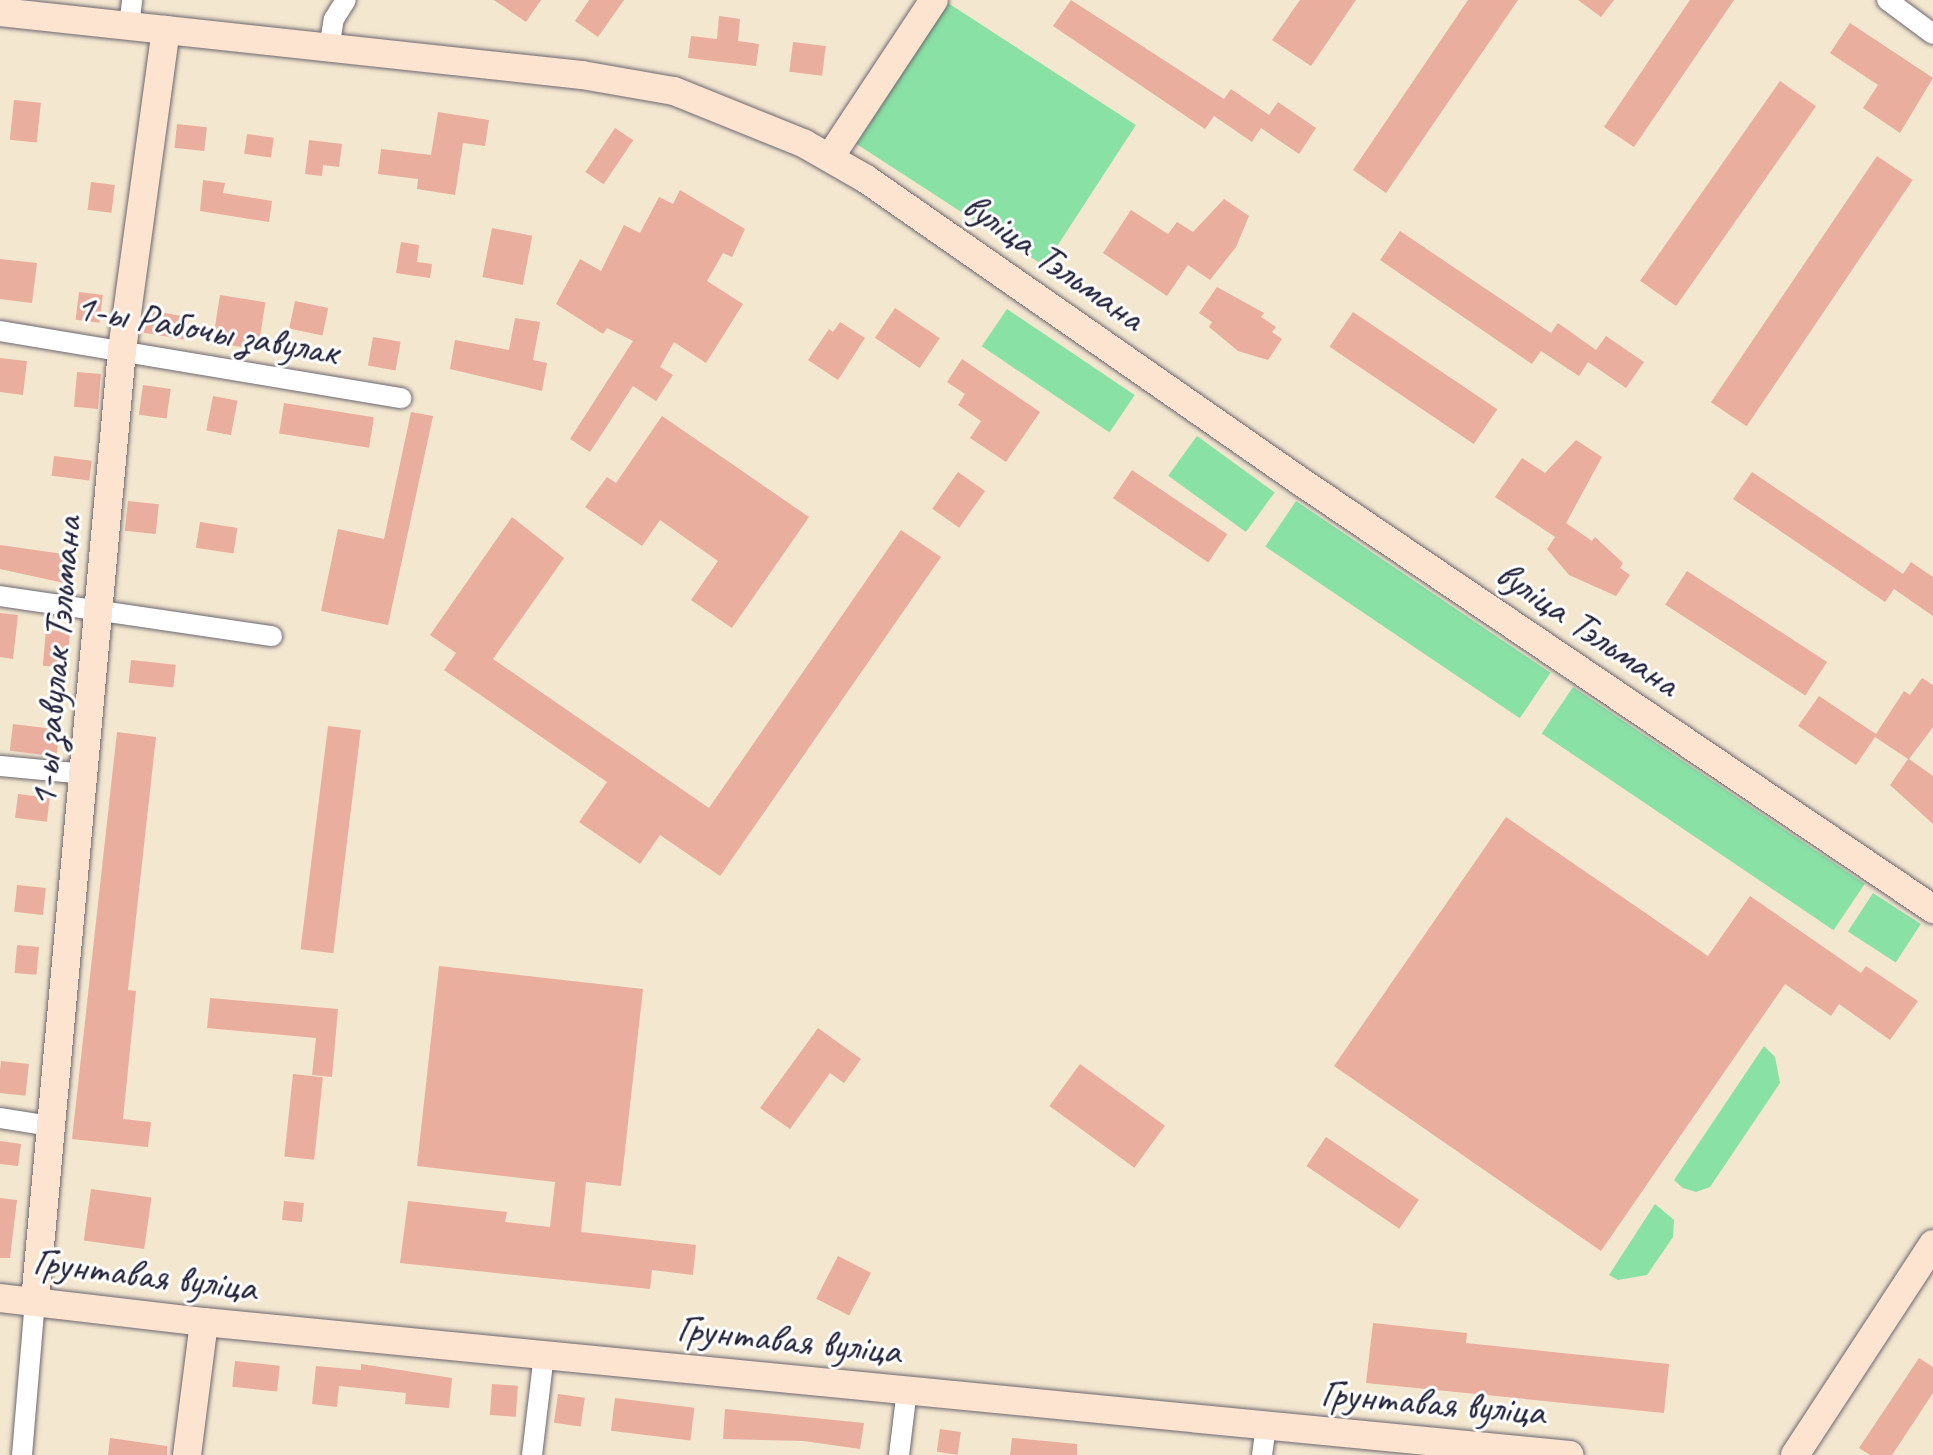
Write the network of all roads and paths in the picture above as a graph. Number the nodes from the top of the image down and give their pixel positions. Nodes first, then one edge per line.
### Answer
1 (346, 0) edge
2 (934, 0) edge
3 (1887, 0) edge
4 (0, 12) edge
5 (131, 13) edge
6 (166, 30) junction
7 (1933, 34) edge
8 (329, 49) junction
9 (830, 157) junction
10 (0, 331) edge
11 (122, 350) junction
12 (401, 398) dead end
13 (0, 596) edge
14 (99, 610) junction
15 (272, 636) dead end
16 (0, 766) edge
17 (87, 774) junction
18 (1933, 909) edge
19 (0, 1118) edge
20 (50, 1126) junction
21 (1933, 1244) edge
22 (0, 1298) edge
23 (35, 1301) junction
24 (204, 1322) junction
25 (544, 1355) junction
26 (907, 1390) junction
27 (1264, 1441) edge
28 (22, 1455) edge
29 (187, 1455) edge
30 (532, 1455) edge
31 (899, 1455) edge
32 (1570, 1455) edge
33 (1795, 1455) edge

1 - 8 street
2 - 9 main road
3 - 7 street
4 - 5 main road, вуліца Тэльмана
5 - 6 main road, вуліца Тэльмана
6 - 8 main road, вуліца Тэльмана
6 - 11 main road, 1-ы завулак Тэльмана
8 - 9 main road, вуліца Тэльмана
9 - 18 main road, вуліца Тэльмана
10 - 11 street, 1-ы Рабочы завулак
11 - 12 street, 1-ы Рабочы завулак
11 - 14 main road, 1-ы завулак Тэльмана
13 - 14 street
14 - 15 street
14 - 17 main road, 1-ы завулак Тэльмана
16 - 17 street
17 - 20 main road, 1-ы завулак Тэльмана
19 - 20 street
20 - 23 main road, 1-ы завулак Тэльмана
21 - 33 main road
22 - 23 main road, Грунтавая вуліца
23 - 24 main road, Грунтавая вуліца
23 - 28 street
24 - 25 main road, Грунтавая вуліца
24 - 29 main road
25 - 26 main road, Грунтавая вуліца
25 - 30 street
26 - 27 main road, Грунтавая вуліца
26 - 31 street
27 - 32 main road, Грунтавая вуліца

